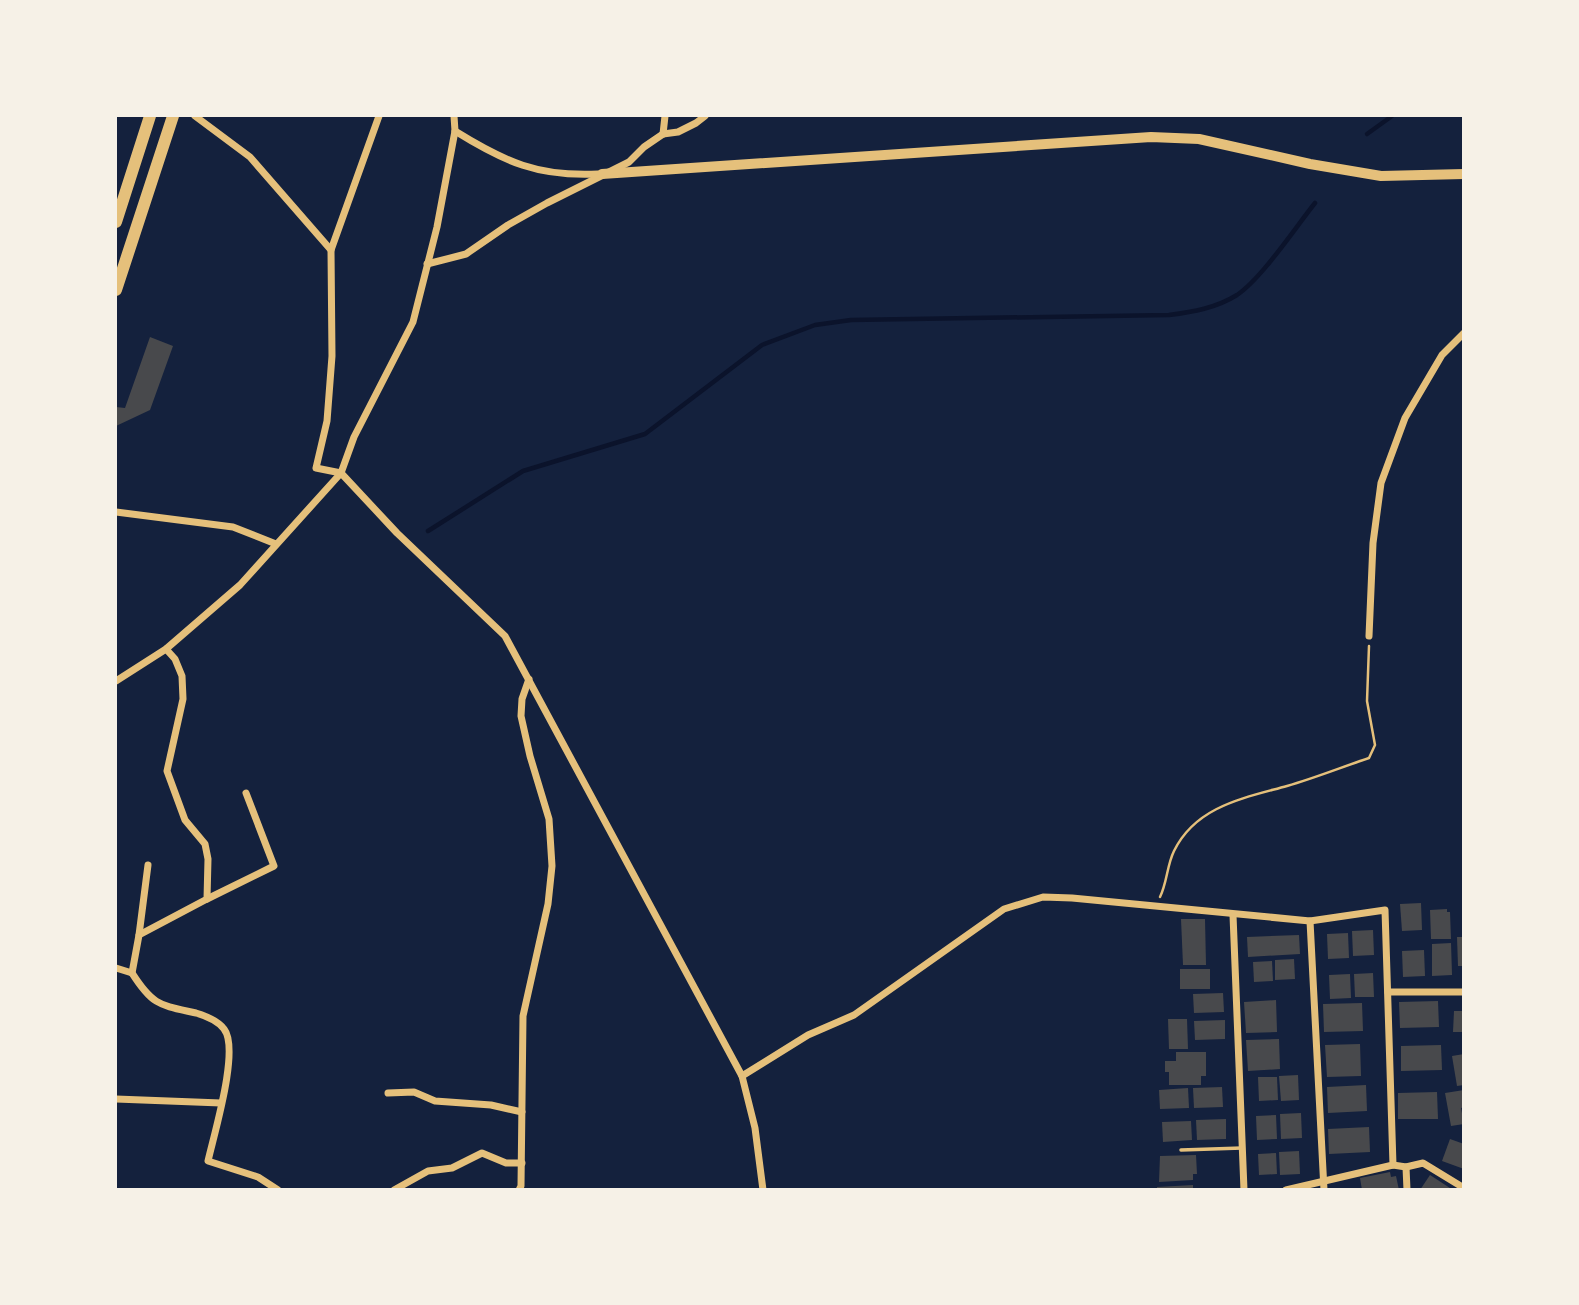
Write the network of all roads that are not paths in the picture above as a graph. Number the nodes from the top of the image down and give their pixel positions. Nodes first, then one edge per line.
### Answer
1 (150, 116) edge
2 (173, 116) edge
3 (195, 116) edge
4 (379, 116) edge
5 (454, 116) edge
6 (665, 116) edge
7 (705, 116) edge
8 (455, 131) junction
9 (663, 134) junction
10 (602, 174) junction
11 (1464, 174) edge
12 (116, 222) edge
13 (331, 250) junction
14 (427, 264) junction
15 (116, 290) edge
16 (1464, 333) edge
17 (341, 472) junction
18 (116, 512) edge
19 (276, 544) junction
20 (1369, 636) road end
21 (166, 649) junction
22 (529, 679) junction
23 (116, 681) edge
24 (246, 793) dead end
25 (148, 866) dead end
26 (207, 899) junction
27 (1233, 915) junction
28 (1310, 921) junction
29 (139, 935) junction
30 (116, 968) edge
31 (132, 973) junction
32 (1388, 992) junction
33 (1464, 992) edge
34 (743, 1076) junction
35 (388, 1093) dead end
36 (116, 1100) edge
37 (220, 1103) junction
38 (522, 1112) junction
39 (1242, 1148) junction
40 (1181, 1150) dead end
41 (522, 1163) junction
42 (1393, 1165) junction
43 (1406, 1167) junction
44 (1323, 1185) edge
45 (522, 1188) edge
46 (1464, 1188) edge
47 (278, 1189) edge
48 (394, 1189) edge
49 (763, 1189) edge
50 (1244, 1189) edge
51 (1286, 1189) edge
52 (1407, 1189) edge

1 - 12 main road
2 - 15 main road
3 - 13 street
4 - 13 street
5 - 8 street
6 - 9 street
7 - 9 street
8 - 10 street
8 - 14 street
9 - 10 street
10 - 11 street
10 - 14 street
13 - 17 street
14 - 17 street
16 - 20 street
17 - 19 street
17 - 22 street
18 - 19 street
19 - 21 street
21 - 23 street
21 - 26 street
22 - 34 street
22 - 38 street
24 - 26 street
25 - 29 street
26 - 29 street
27 - 28 street
27 - 34 street
27 - 39 street
28 - 32 street
28 - 44 street
29 - 31 street
30 - 31 street
31 - 37 street
32 - 33 street
32 - 42 street
34 - 49 street
35 - 38 street
36 - 37 street
37 - 47 street
38 - 41 street
39 - 40 lane
39 - 50 street
41 - 45 street
41 - 48 street
42 - 43 street
42 - 44 street
43 - 46 street
43 - 52 street
44 - 51 street

